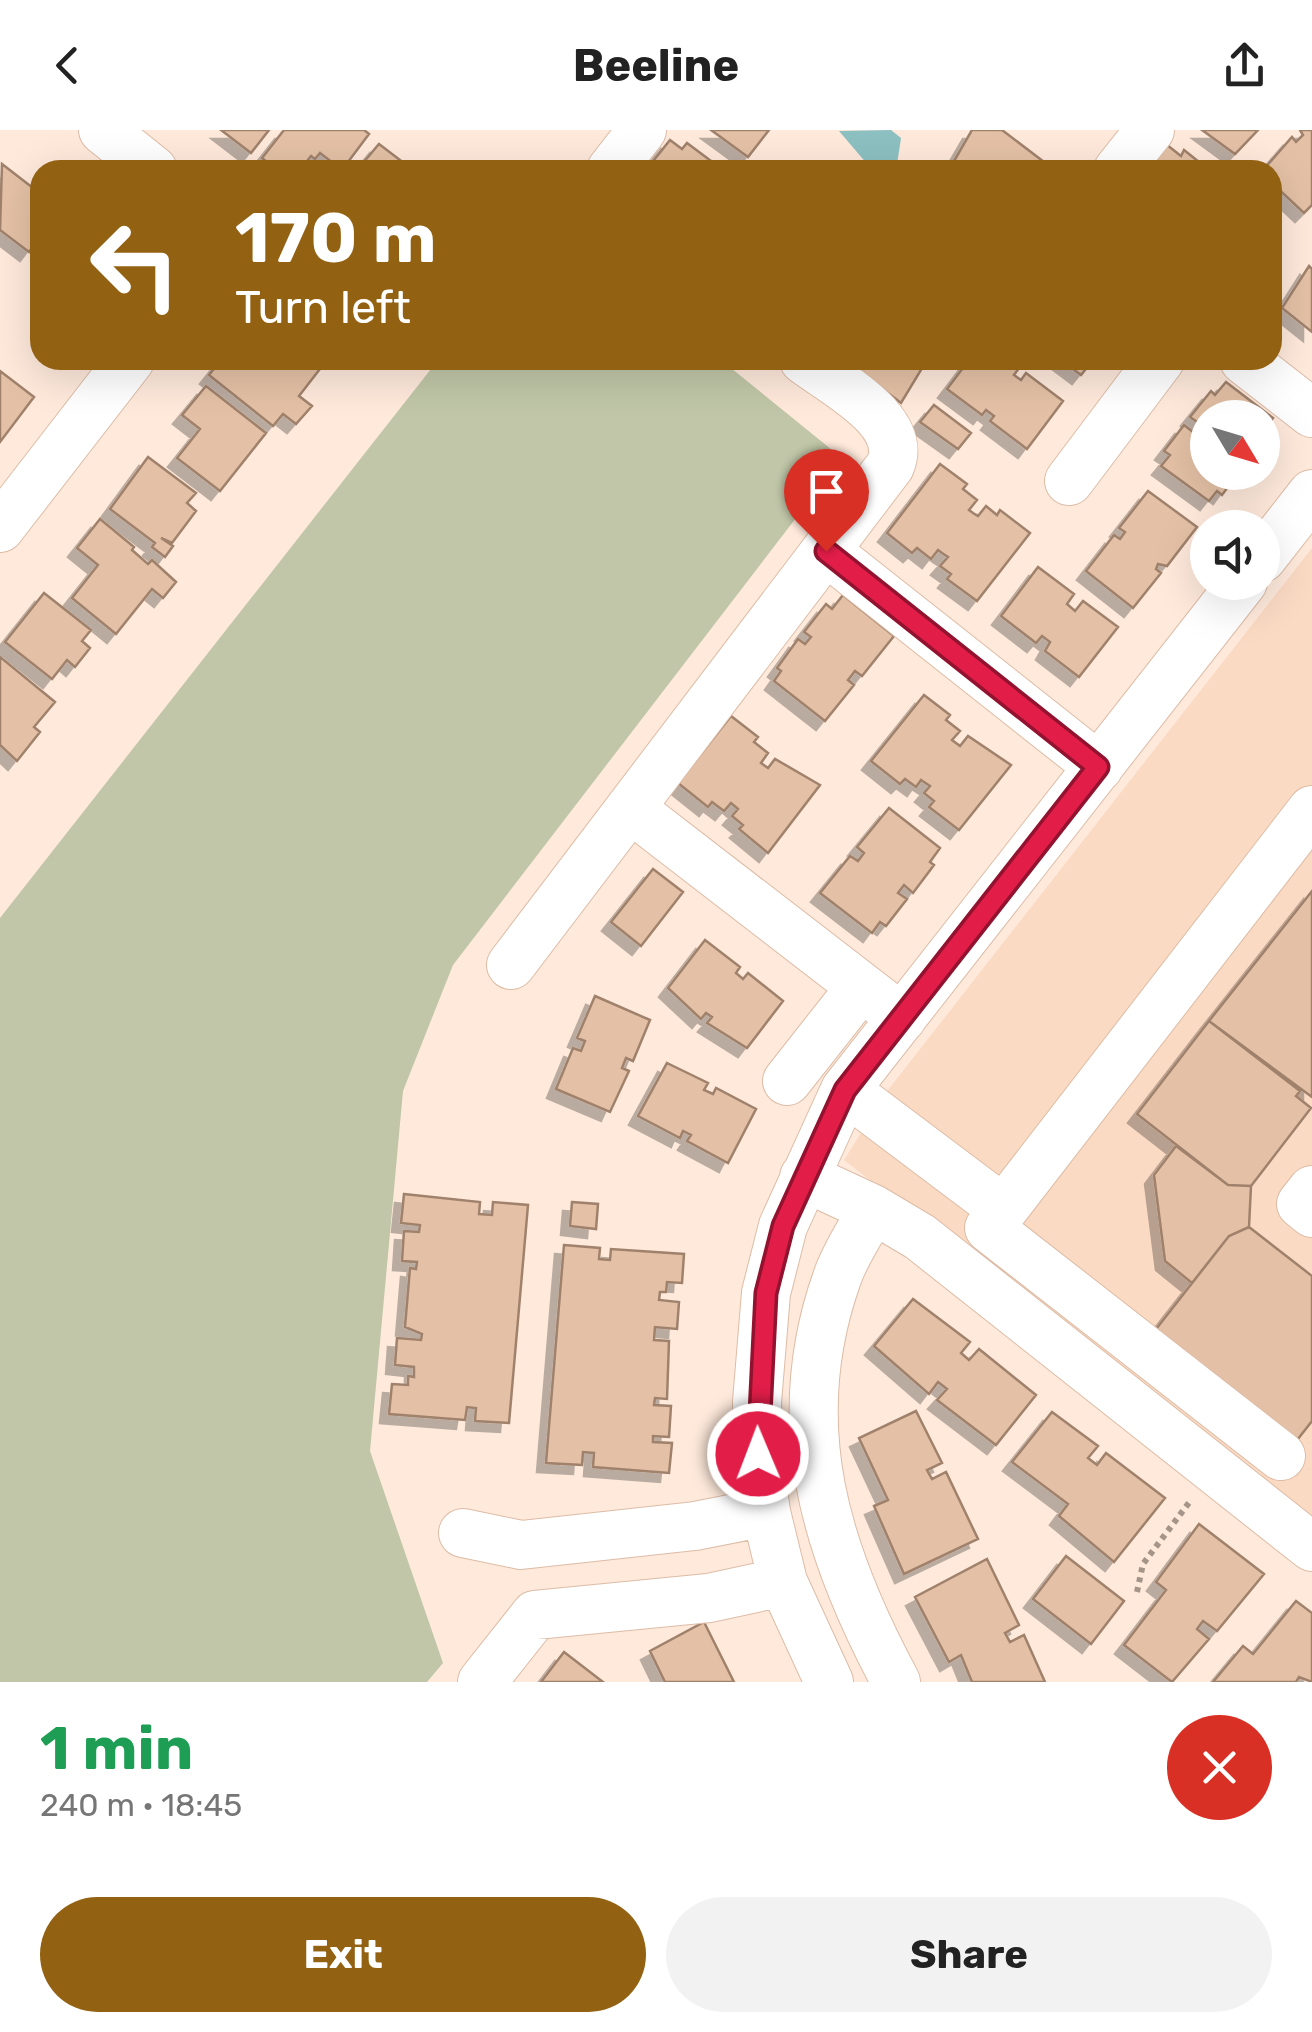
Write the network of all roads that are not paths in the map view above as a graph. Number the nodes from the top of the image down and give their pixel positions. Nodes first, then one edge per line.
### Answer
1 (103, 130) edge
2 (642, 130) edge
3 (1150, 130) edge
4 (141, 160) edge
5 (620, 160) edge
6 (1126, 160) edge
7 (122, 370) edge
8 (817, 370) edge
9 (1153, 370) edge
10 (1257, 370) edge
11 (1312, 414) edge
12 (1070, 482) dead end
13 (1312, 494) edge
14 (0, 528) edge
15 (1280, 535) edge
16 (826, 551) junction
17 (1229, 600) edge
18 (1098, 767) junction
19 (630, 808) junction
20 (1312, 810) edge
21 (511, 965) dead end
22 (860, 986) junction
23 (902, 1018) junction
24 (787, 1080) dead end
25 (845, 1090) junction
26 (804, 1177) junction
27 (1312, 1190) edge
28 (1003, 1209) junction
29 (873, 1210) junction
30 (1312, 1213) edge
31 (1281, 1456) dead end
32 (766, 1512) junction
33 (463, 1533) dead end
34 (1312, 1547) edge
35 (783, 1582) junction
36 (482, 1682) edge
37 (829, 1682) edge
38 (896, 1682) edge

1 - 4 street
2 - 5 street
3 - 6 street
7 - 14 street
8 - 16 street
9 - 12 street
10 - 11 street
13 - 15 street
16 - 18 street
16 - 19 street
17 - 18 street
18 - 23 street
19 - 21 street
19 - 22 street
20 - 28 street
22 - 23 street
22 - 24 street
23 - 25 street
25 - 26 street
25 - 28 street
26 - 29 street
26 - 32 street
27 - 30 street
28 - 31 street
29 - 34 street
29 - 38 street
32 - 33 street
32 - 35 street
35 - 36 street
35 - 37 street

